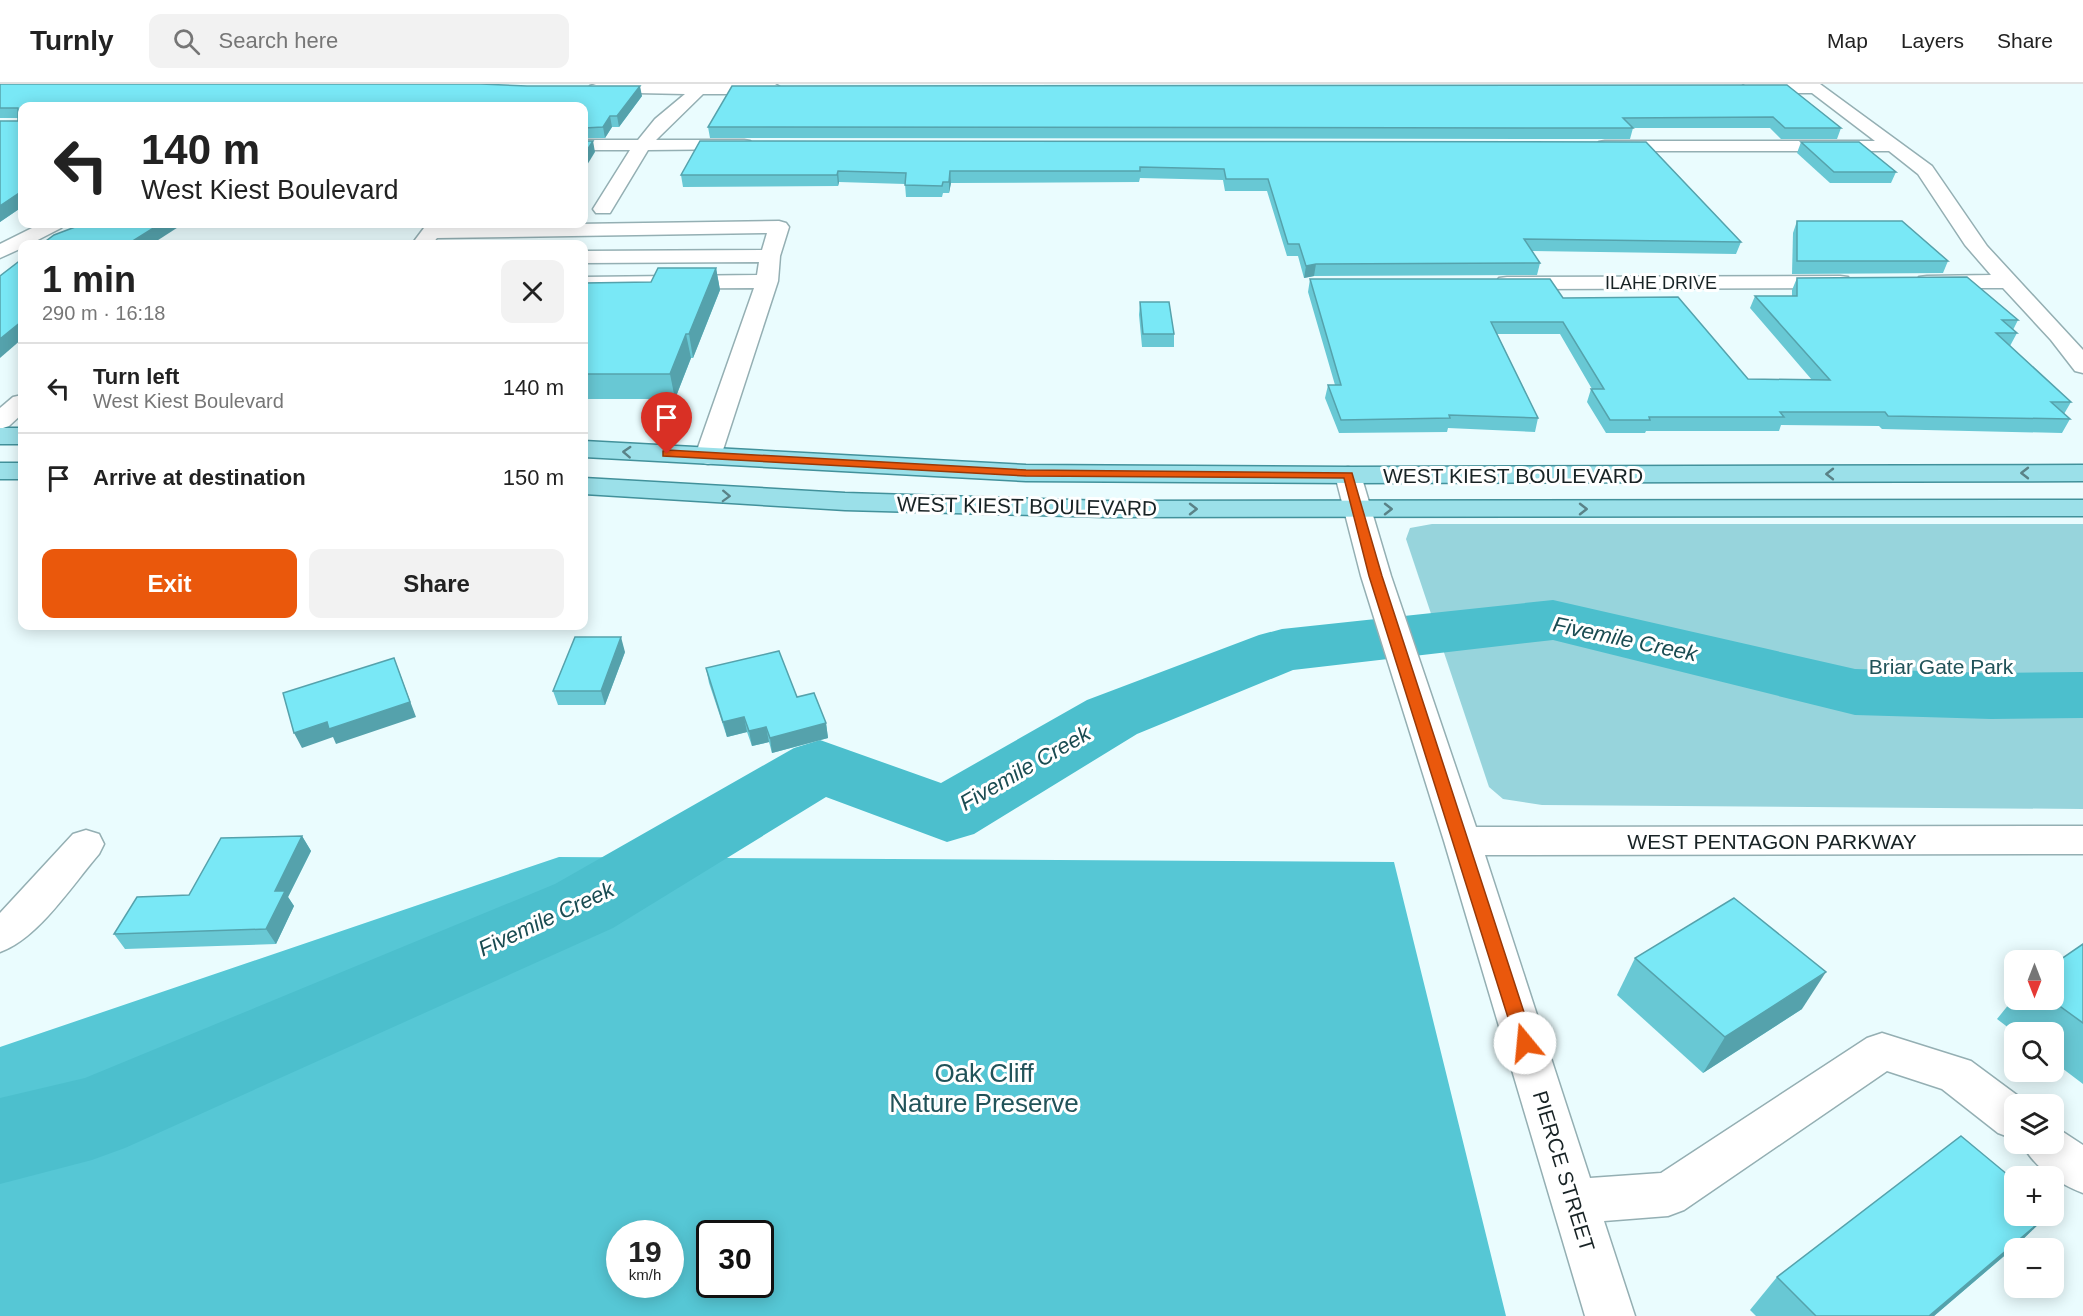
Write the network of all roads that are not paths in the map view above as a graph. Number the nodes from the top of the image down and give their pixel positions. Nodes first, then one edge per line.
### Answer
1 (700, 86) edge
2 (1812, 86) edge
3 (1732, 88) edge
4 (575, 89) edge
5 (794, 89) edge
6 (588, 145) edge
7 (644, 145) junction
8 (763, 145) edge
9 (1584, 146) edge
10 (1894, 146) junction
11 (603, 209) dead end
12 (46, 228) edge
13 (21, 240) edge
14 (425, 240) edge
15 (18, 242) edge
16 (3, 249) edge
17 (770, 256) junction
18 (588, 257) edge
19 (767, 281) junction
20 (2008, 281) junction
21 (1865, 282) edge
22 (1901, 282) edge
23 (588, 283) edge
24 (1481, 283) edge
25 (2083, 366) edge
26 (18, 405) edge
27 (0, 421) edge
28 (0, 436) edge
29 (18, 436) edge
30 (588, 449) edge
31 (708, 456) junction
32 (0, 471) edge
33 (18, 471) edge
34 (2083, 473) edge
35 (1348, 475) junction
36 (588, 486) edge
37 (685, 494) junction
38 (2083, 508) edge
39 (1357, 509) junction
40 (2083, 840) edge
41 (1462, 841) junction
42 (86, 844) dead end
43 (0, 936) edge
44 (2004, 1111) edge
45 (2059, 1154) edge
46 (2083, 1172) edge
47 (1574, 1201) junction
48 (1610, 1316) edge

1 - 4 street
1 - 5 street
1 - 7 street
2 - 3 street
2 - 10 street
6 - 7 street
7 - 8 street
7 - 11 street
9 - 10 street
10 - 20 street
12 - 13 street
14 - 17 street
15 - 16 street
17 - 18 street
17 - 19 street
19 - 23 street
19 - 31 street
20 - 22 street
20 - 25 street
21 - 24 street, ILAHE DRIVE
26 - 27 street
28 - 29 main road
31 -> 30 main road, WEST KIEST BOULEVARD
31 - 35 main road, WEST KIEST BOULEVARD
31 - 37 main road
32 - 33 main road
34 -> 35 main road, WEST KIEST BOULEVARD
35 - 39 street, PIERCE STREET
36 - 37 main road, WEST KIEST BOULEVARD
37 -> 39 main road, WEST KIEST BOULEVARD
39 -> 38 main road, WEST KIEST BOULEVARD
39 - 41 street, PIERCE STREET
40 - 41 street, WEST PENTAGON PARKWAY
41 - 47 street, PIERCE STREET
42 - 43 street
44 - 47 street
45 - 46 street
47 - 48 street, PIERCE STREET

